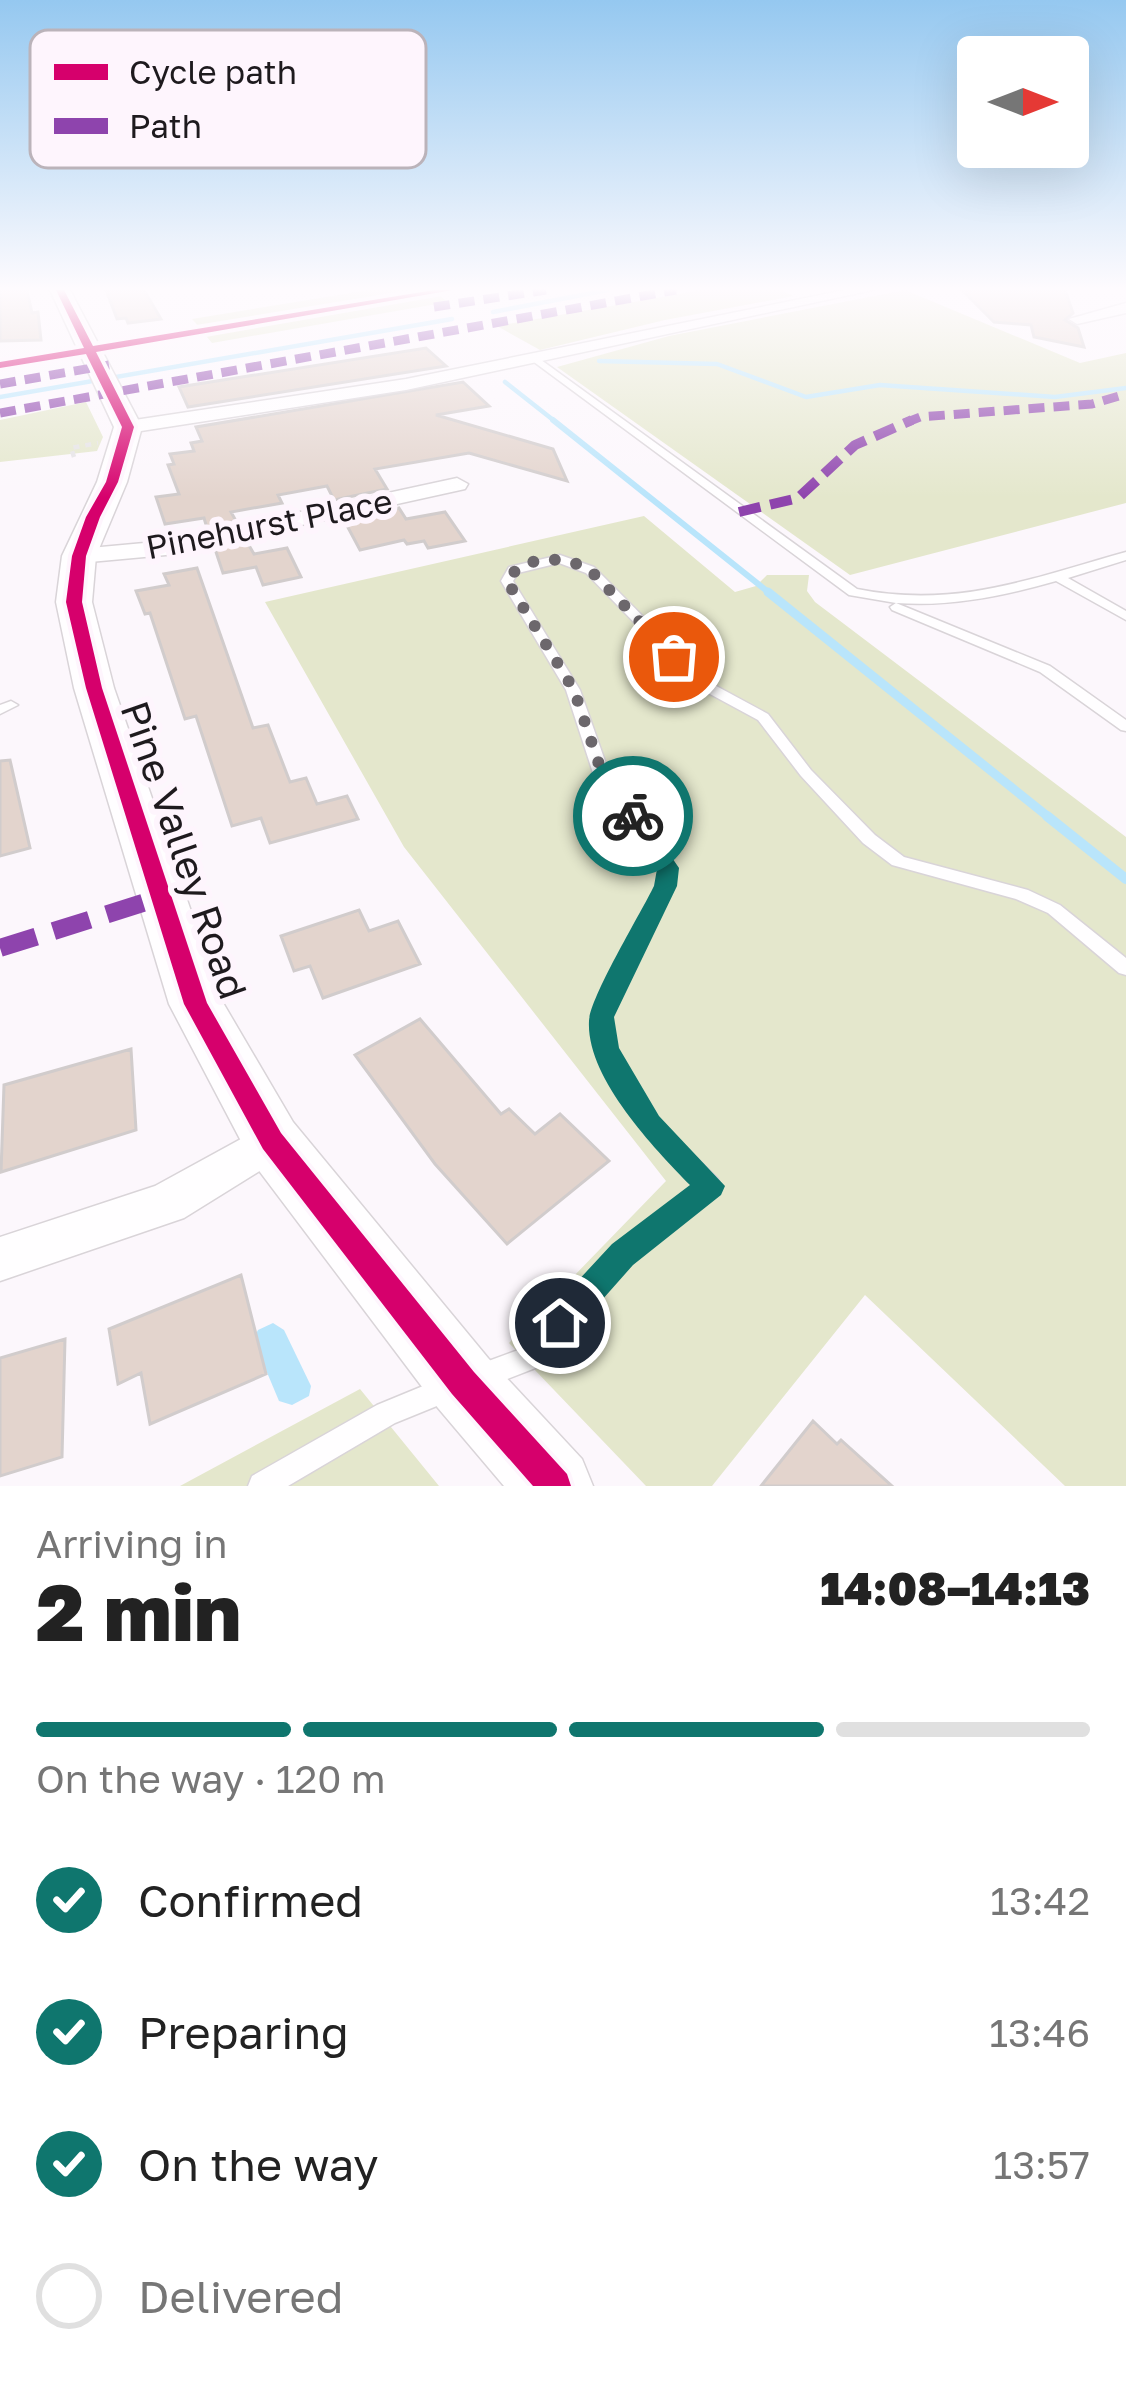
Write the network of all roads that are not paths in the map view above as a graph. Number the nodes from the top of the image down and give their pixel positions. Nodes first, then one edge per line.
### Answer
1 (91, 359) edge
2 (537, 360) joint
3 (112, 407) junction
4 (457, 484) dead end
5 (80, 556) junction
6 (1126, 556) edge
7 (1056, 577) junction
8 (882, 601) junction
9 (1126, 616) edge
10 (1126, 727) edge
11 (1126, 968) edge
12 (272, 1142) junction
13 (0, 1259) edge
14 (463, 1383) junction
15 (262, 1486) edge
16 (554, 1486) edge

1 - 3 street
2 - 3 street
2 - 8 lane
3 - 5 street, Pine Valley Road
4 - 5 street, Pinehurst Place
5 - 12 street, Pine Valley Road
6 - 7 lane
7 - 8 lane
7 - 9 lane
8 - 10 lane
11 - 14 lane
12 - 13 street
12 - 14 street, Pine Valley Road
14 - 15 lane
14 - 16 street, Pine Valley Road

